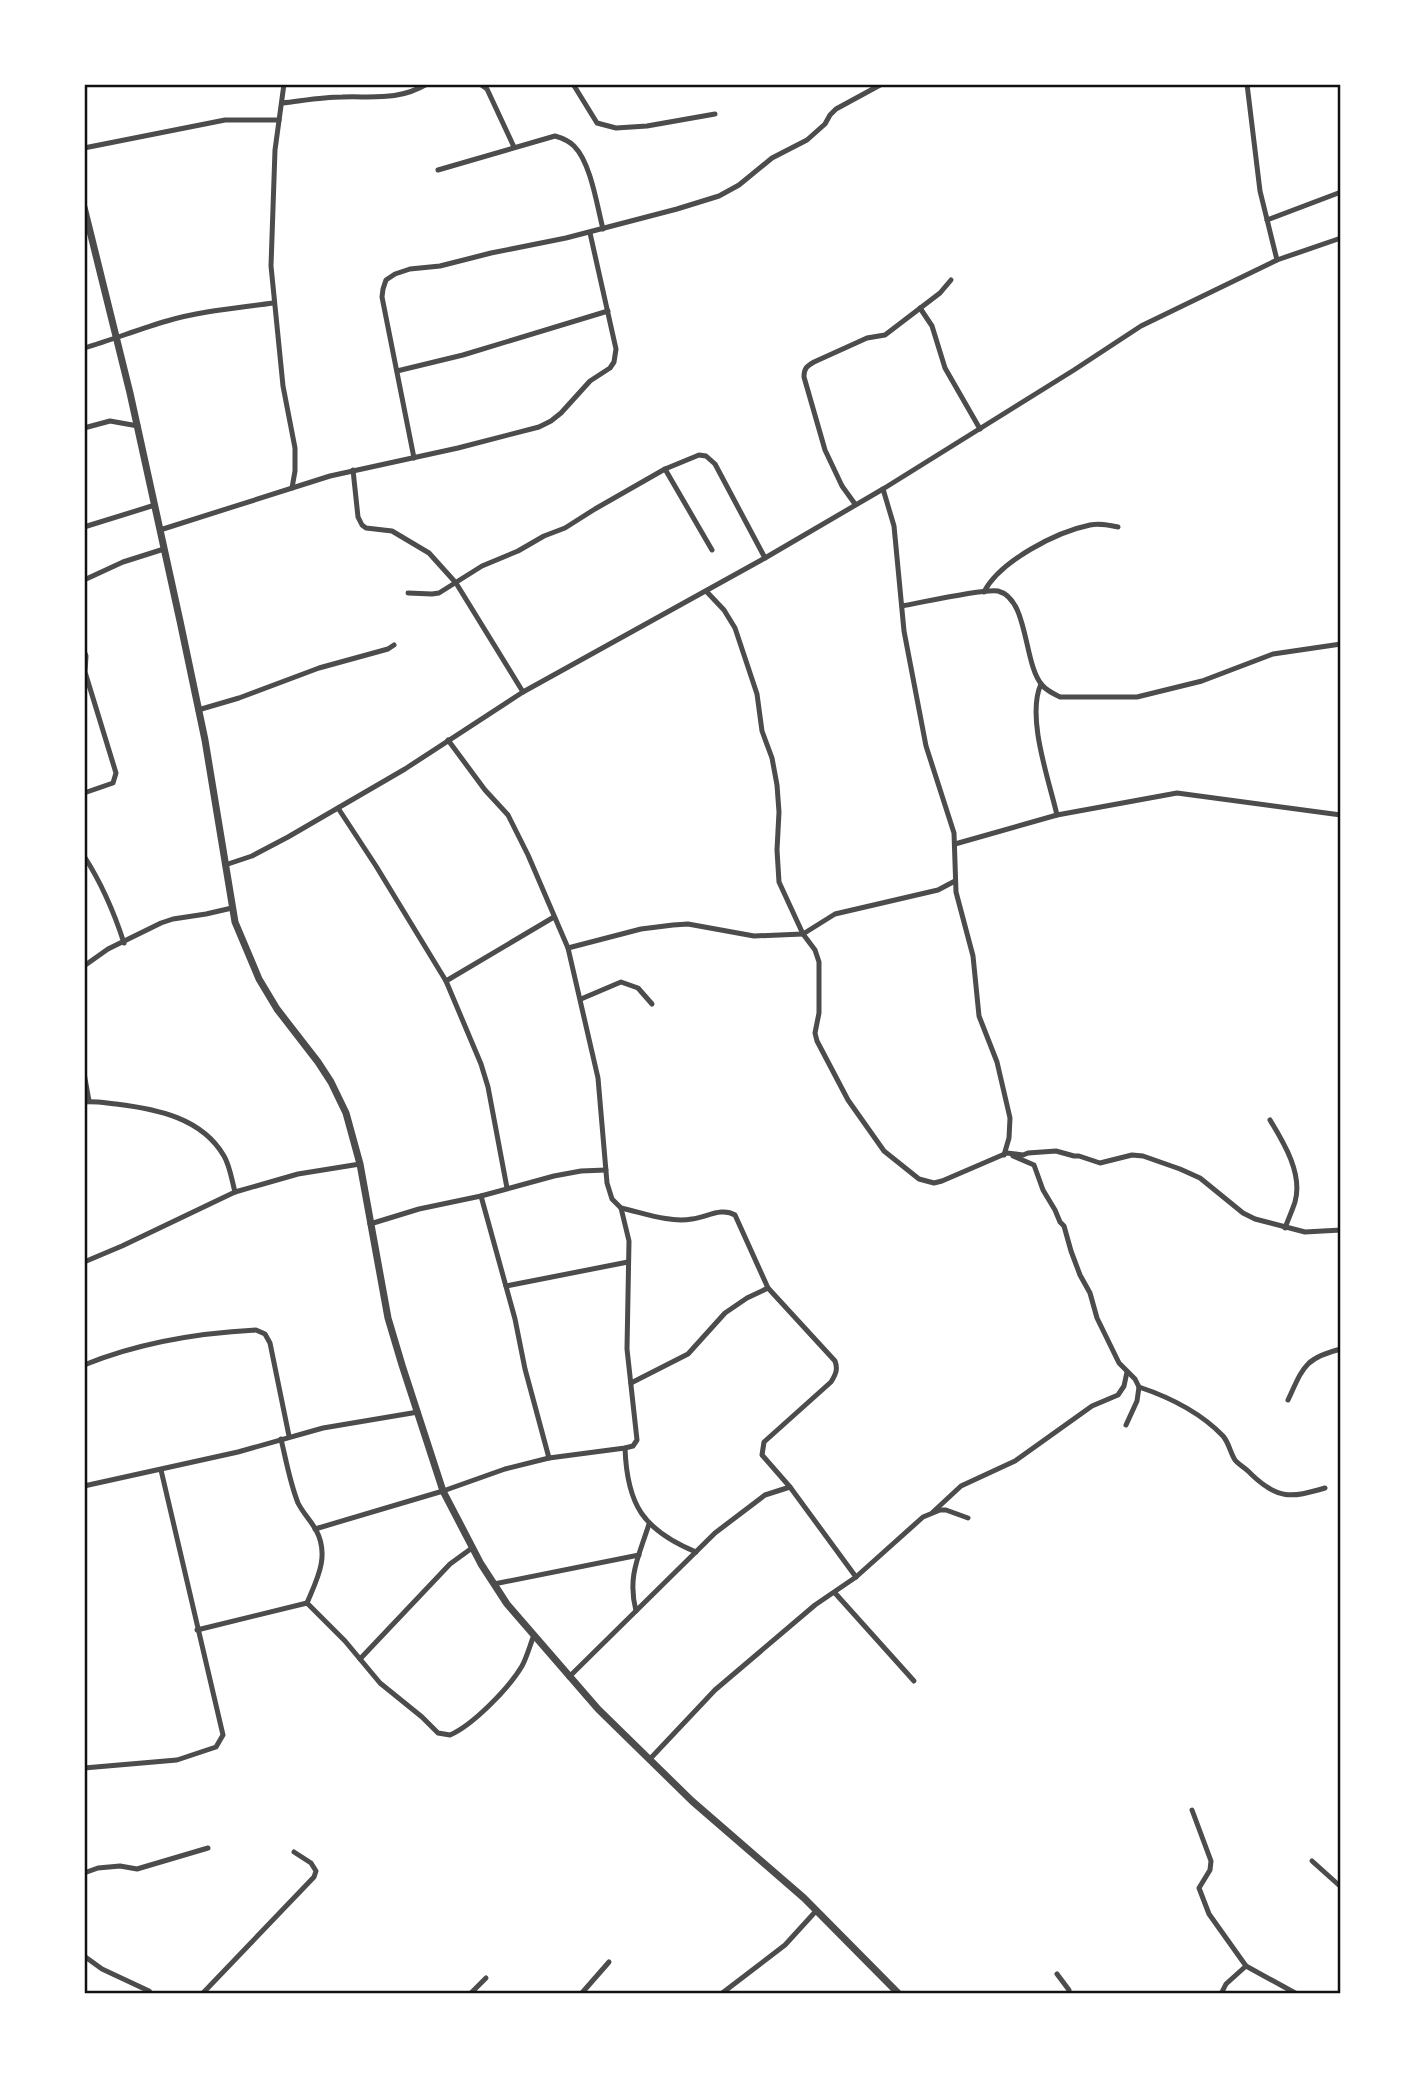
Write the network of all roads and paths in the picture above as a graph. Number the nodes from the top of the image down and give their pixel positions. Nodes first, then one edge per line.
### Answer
1 (284, 84) edge
2 (427, 84) edge
3 (480, 84) edge
4 (573, 84) edge
5 (882, 84) edge
6 (1247, 84) edge
7 (282, 103) junction
8 (715, 114) dead end
9 (279, 120) junction
10 (514, 147) junction
11 (84, 148) edge
12 (438, 170) dead end
13 (1341, 192) edge
14 (84, 207) edge
15 (1267, 220) junction
16 (603, 229) junction
17 (590, 233) junction
18 (1341, 238) edge
19 (1277, 260) junction
20 (951, 280) dead end
21 (274, 303) junction
22 (920, 308) junction
23 (608, 311) junction
24 (117, 339) junction
25 (84, 348) edge
26 (397, 371) junction
27 (138, 426) junction
28 (84, 428) edge
29 (980, 429) junction
30 (414, 458) junction
31 (353, 470) junction
32 (665, 470) junction
33 (292, 488) junction
34 (883, 489) junction
35 (855, 504) junction
36 (155, 505) junction
37 (84, 527) edge
38 (1118, 527) dead end
39 (160, 530) junction
40 (164, 549) junction
41 (712, 551) dead end
42 (765, 558) junction
43 (84, 580) edge
44 (456, 583) junction
45 (706, 591) junction
46 (984, 592) junction
47 (408, 593) dead end
48 (902, 606) junction
49 (1341, 644) edge
50 (394, 645) dead end
51 (84, 651) edge
52 (1041, 684) junction
53 (523, 692) junction
54 (198, 709) junction
55 (448, 740) junction
56 (84, 793) edge
57 (338, 808) junction
58 (1057, 815) junction
59 (1341, 816) edge
60 (955, 844) junction
61 (84, 856) edge
62 (225, 865) junction
63 (955, 881) junction
64 (232, 908) junction
65 (554, 917) junction
66 (803, 934) junction
67 (124, 943) junction
68 (568, 948) junction
69 (84, 967) edge
70 (446, 981) junction
71 (581, 999) junction
72 (652, 1004) dead end
73 (84, 1073) edge
74 (86, 1101) edge
75 (1270, 1120) dead end
76 (1005, 1154) junction
77 (360, 1164) junction
78 (606, 1170) junction
79 (508, 1188) junction
80 (235, 1192) junction
81 (481, 1196) junction
82 (621, 1208) junction
83 (370, 1224) junction
84 (1285, 1228) junction
85 (1341, 1230) edge
86 (84, 1262) edge
87 (628, 1262) junction
88 (506, 1286) junction
89 (768, 1288) junction
90 (1341, 1349) edge
91 (84, 1366) edge
92 (1127, 1371) junction
93 (631, 1383) junction
94 (1139, 1387) junction
95 (1288, 1401) dead end
96 (418, 1412) junction
97 (1126, 1425) dead end
98 (289, 1436) junction
99 (281, 1439) junction
100 (625, 1448) junction
101 (549, 1458) junction
102 (161, 1470) junction
103 (84, 1486) edge
104 (790, 1487) junction
105 (1325, 1488) dead end
106 (443, 1491) junction
107 (933, 1512) junction
108 (968, 1518) dead end
109 (649, 1524) junction
110 (316, 1529) junction
111 (472, 1548) junction
112 (696, 1552) junction
113 (639, 1555) junction
114 (856, 1577) junction
115 (494, 1584) junction
116 (835, 1593) junction
117 (307, 1603) junction
118 (636, 1611) junction
119 (197, 1630) junction
120 (534, 1635) junction
121 (360, 1659) junction
122 (569, 1677) junction
123 (914, 1681) dead end
124 (649, 1760) junction
125 (84, 1768) edge
126 (1192, 1810) dead end
127 (208, 1848) dead end
128 (294, 1852) dead end
129 (1312, 1861) dead end
130 (84, 1873) edge
131 (1341, 1887) edge
132 (816, 1910) junction
133 (84, 1956) edge
134 (609, 1962) dead end
135 (1245, 1965) junction
136 (1057, 1974) dead end
137 (486, 1978) dead end
138 (151, 1994) edge
139 (202, 1994) edge
140 (470, 1994) edge
141 (581, 1994) edge
142 (721, 1994) edge
143 (899, 1994) edge
144 (1069, 1994) edge
145 (1221, 1994) edge
146 (1297, 1994) edge

1 - 7 street
2 - 7 street
3 - 10 street
4 - 8 street
5 - 16 street
6 - 15 street
7 - 9 street
9 - 11 street
9 - 21 street
10 - 12 street
10 - 16 street
13 - 15 street
14 - 24 street
15 - 19 street
16 - 17 street
17 - 23 street
17 - 26 street
18 - 19 street
19 - 29 street
20 - 22 street
21 - 24 street
21 - 33 street
22 - 29 street
22 - 35 street
23 - 26 street
23 - 30 street
24 - 25 street
24 - 27 street
26 - 30 street
27 - 28 street
27 - 36 street
29 - 34 street
30 - 31 street
31 - 33 street
31 - 44 street
32 - 41 street
32 - 42 street
32 - 44 street
33 - 39 street
34 - 35 street
34 - 48 street
35 - 42 street
36 - 37 street
36 - 39 street
38 - 46 street
39 - 40 street
40 - 43 street
40 - 54 street
42 - 45 street
44 - 47 street
44 - 53 street
45 - 53 street
45 - 66 street
46 - 48 street
46 - 52 street
48 - 60 street
49 - 52 street
50 - 54 street
51 - 56 street
52 - 58 street
53 - 55 street
54 - 62 street
55 - 57 street
55 - 65 street
57 - 62 street
57 - 70 street
58 - 59 street
58 - 60 street
60 - 63 street
61 - 67 street
62 - 64 street
63 - 66 street
63 - 76 street
64 - 67 street
64 - 77 street
65 - 68 street
65 - 70 street
66 - 68 street
66 - 76 street
67 - 69 street
68 - 71 street
70 - 79 street
71 - 72 street
71 - 78 street
73 - 74 street
74 - 80 street
75 - 84 street
76 - 84 street
76 - 92 street
77 - 80 street
77 - 83 street
78 - 79 street
78 - 82 street
79 - 81 street
80 - 86 street
81 - 83 street
81 - 88 street
82 - 87 street
82 - 89 street
83 - 96 street
84 - 85 street
87 - 88 street
87 - 93 street
88 - 101 street
89 - 93 street
89 - 104 street
90 - 95 street
91 - 98 street
92 - 94 street
92 - 107 street
93 - 100 street
94 - 97 street
94 - 105 street
96 - 98 street
96 - 106 street
98 - 99 street
99 - 102 street
99 - 110 street
100 - 101 street
100 - 109 street
101 - 106 street
102 - 103 street
102 - 119 street
104 - 112 street
104 - 114 street
106 - 110 street
106 - 111 street
107 - 108 street
107 - 114 street
109 - 112 street
109 - 113 street
110 - 117 street
111 - 115 street
111 - 121 street
112 - 118 street
113 - 115 street
113 - 118 street
114 - 116 street
115 - 120 street
116 - 123 street
116 - 124 street
117 - 119 street
117 - 121 street
118 - 122 street
119 - 125 street
120 - 121 street
120 - 122 street
122 - 124 street
124 - 132 street
126 - 135 street
127 - 130 street
128 - 139 street
129 - 131 street
132 - 142 street
132 - 143 street
133 - 138 street
134 - 141 street
135 - 145 street
135 - 146 street
136 - 144 street
137 - 140 street

